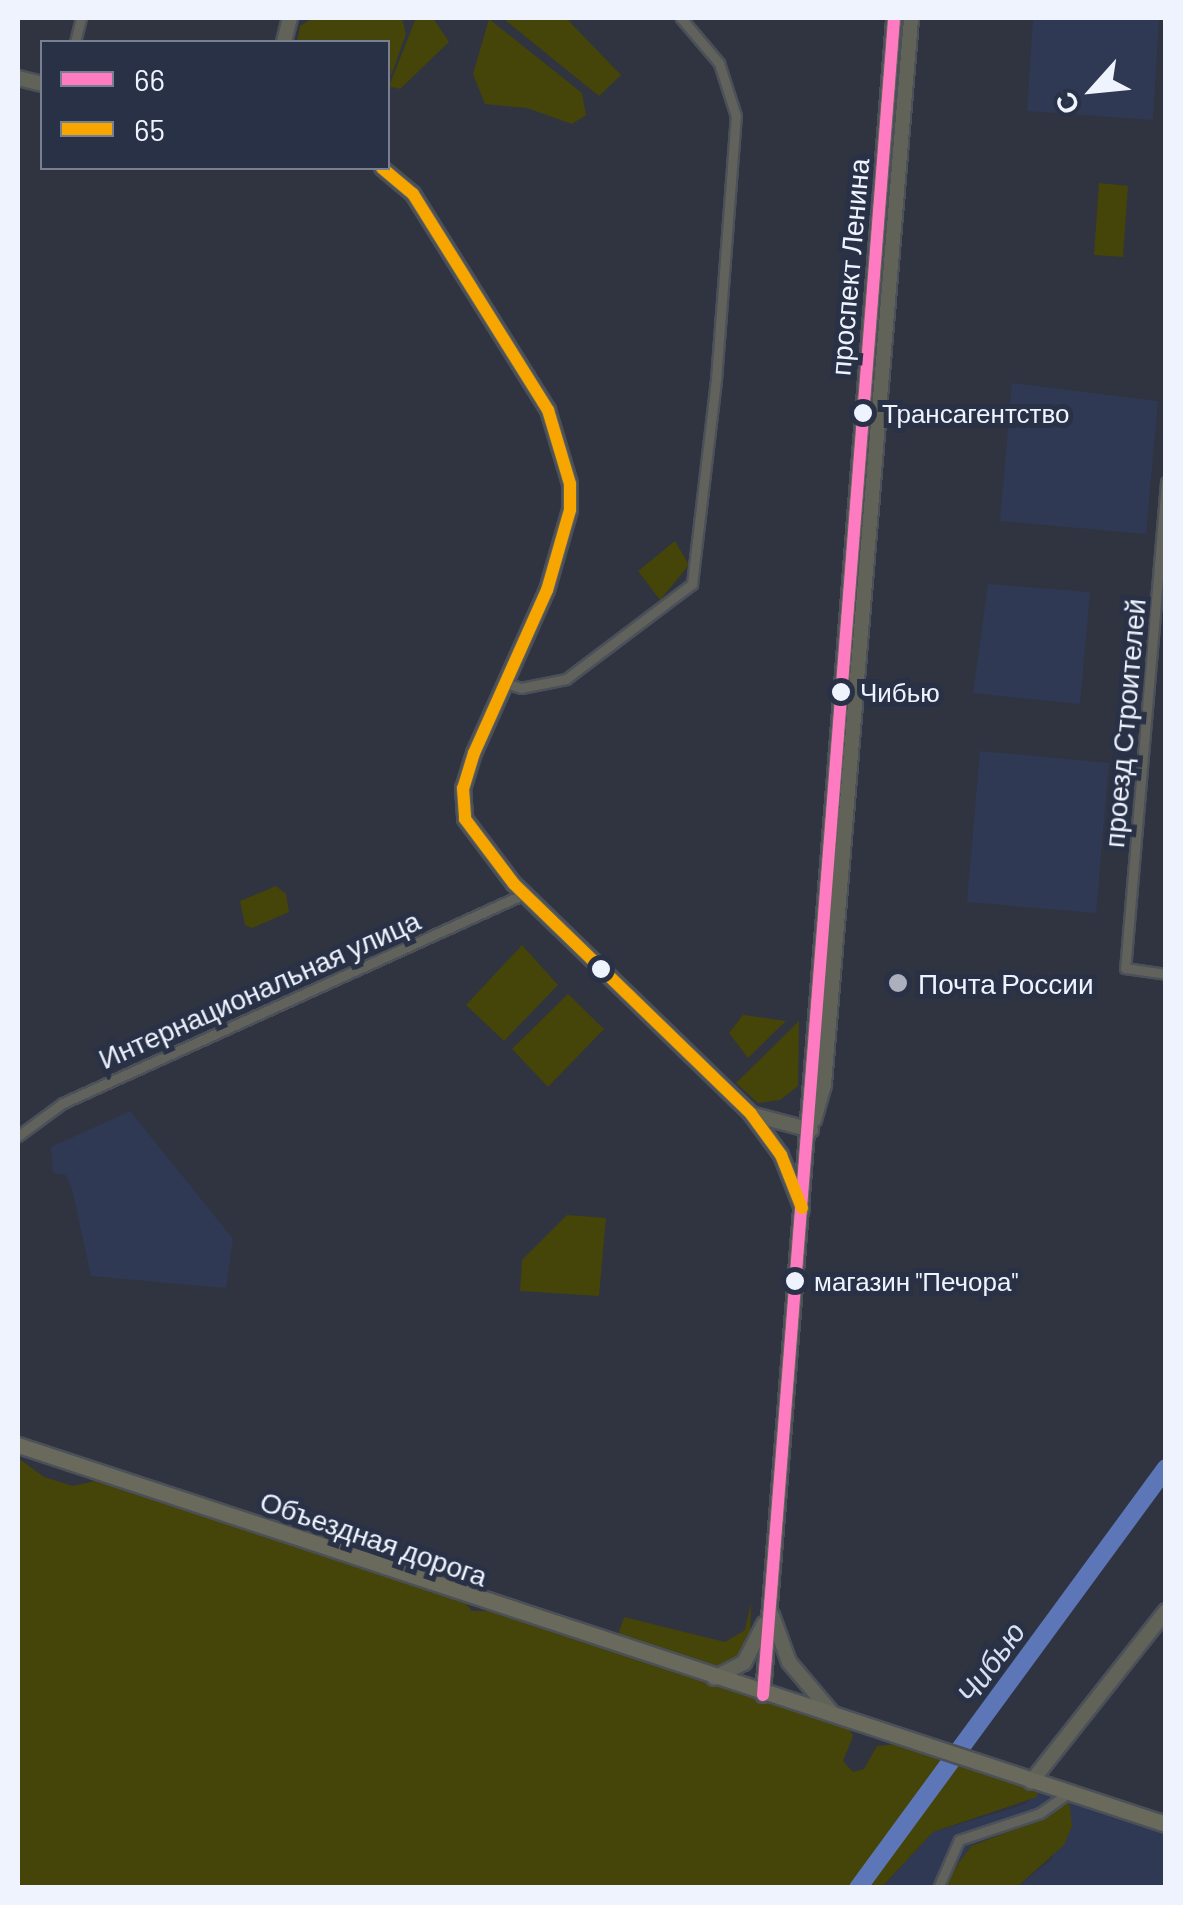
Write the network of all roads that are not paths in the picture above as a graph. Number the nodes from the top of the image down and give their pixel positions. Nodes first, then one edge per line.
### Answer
1 (681, 18) edge
2 (894, 18) edge
3 (911, 18) edge
4 (384, 170) edge
5 (1166, 482) edge
6 (843, 641) junction
7 (860, 643) junction
8 (505, 683) junction
9 (524, 894) junction
10 (1166, 974) edge
11 (752, 1114) junction
12 (811, 1130) junction
13 (18, 1136) edge
14 (804, 1214) junction
15 (18, 1444) edge
16 (770, 1610) junction
17 (1166, 1612) edge
18 (714, 1678) junction
19 (763, 1695) junction
20 (841, 1721) junction
21 (1031, 1782) junction
22 (1069, 1793) junction
23 (1166, 1824) edge
24 (938, 1888) edge

1 - 8 street
2 - 6 main road, проспект Ленина
3 - 7 main road, проспект Ленина
4 - 8 main road
5 - 10 street, проезд Строителей
6 - 7 main road
6 - 12 main road, проспект Ленина
7 - 12 main road, проспект Ленина
8 - 9 main road
9 - 11 main road
9 - 13 street, Интернациональная улица
11 - 12 main road
11 - 14 main road
12 - 14 main road, проспект Ленина
14 - 16 main road, проспект Ленина
15 - 18 main road, Объездная дорога
16 - 18 main road
16 - 19 main road, проспект Ленина
16 - 20 main road
17 - 21 main road
18 - 19 main road, Объездная дорога
19 - 20 main road, Объездная дорога
20 - 21 main road, Объездная дорога
21 - 22 main road, Объездная дорога
22 - 23 main road, Объездная дорога
22 - 24 street

